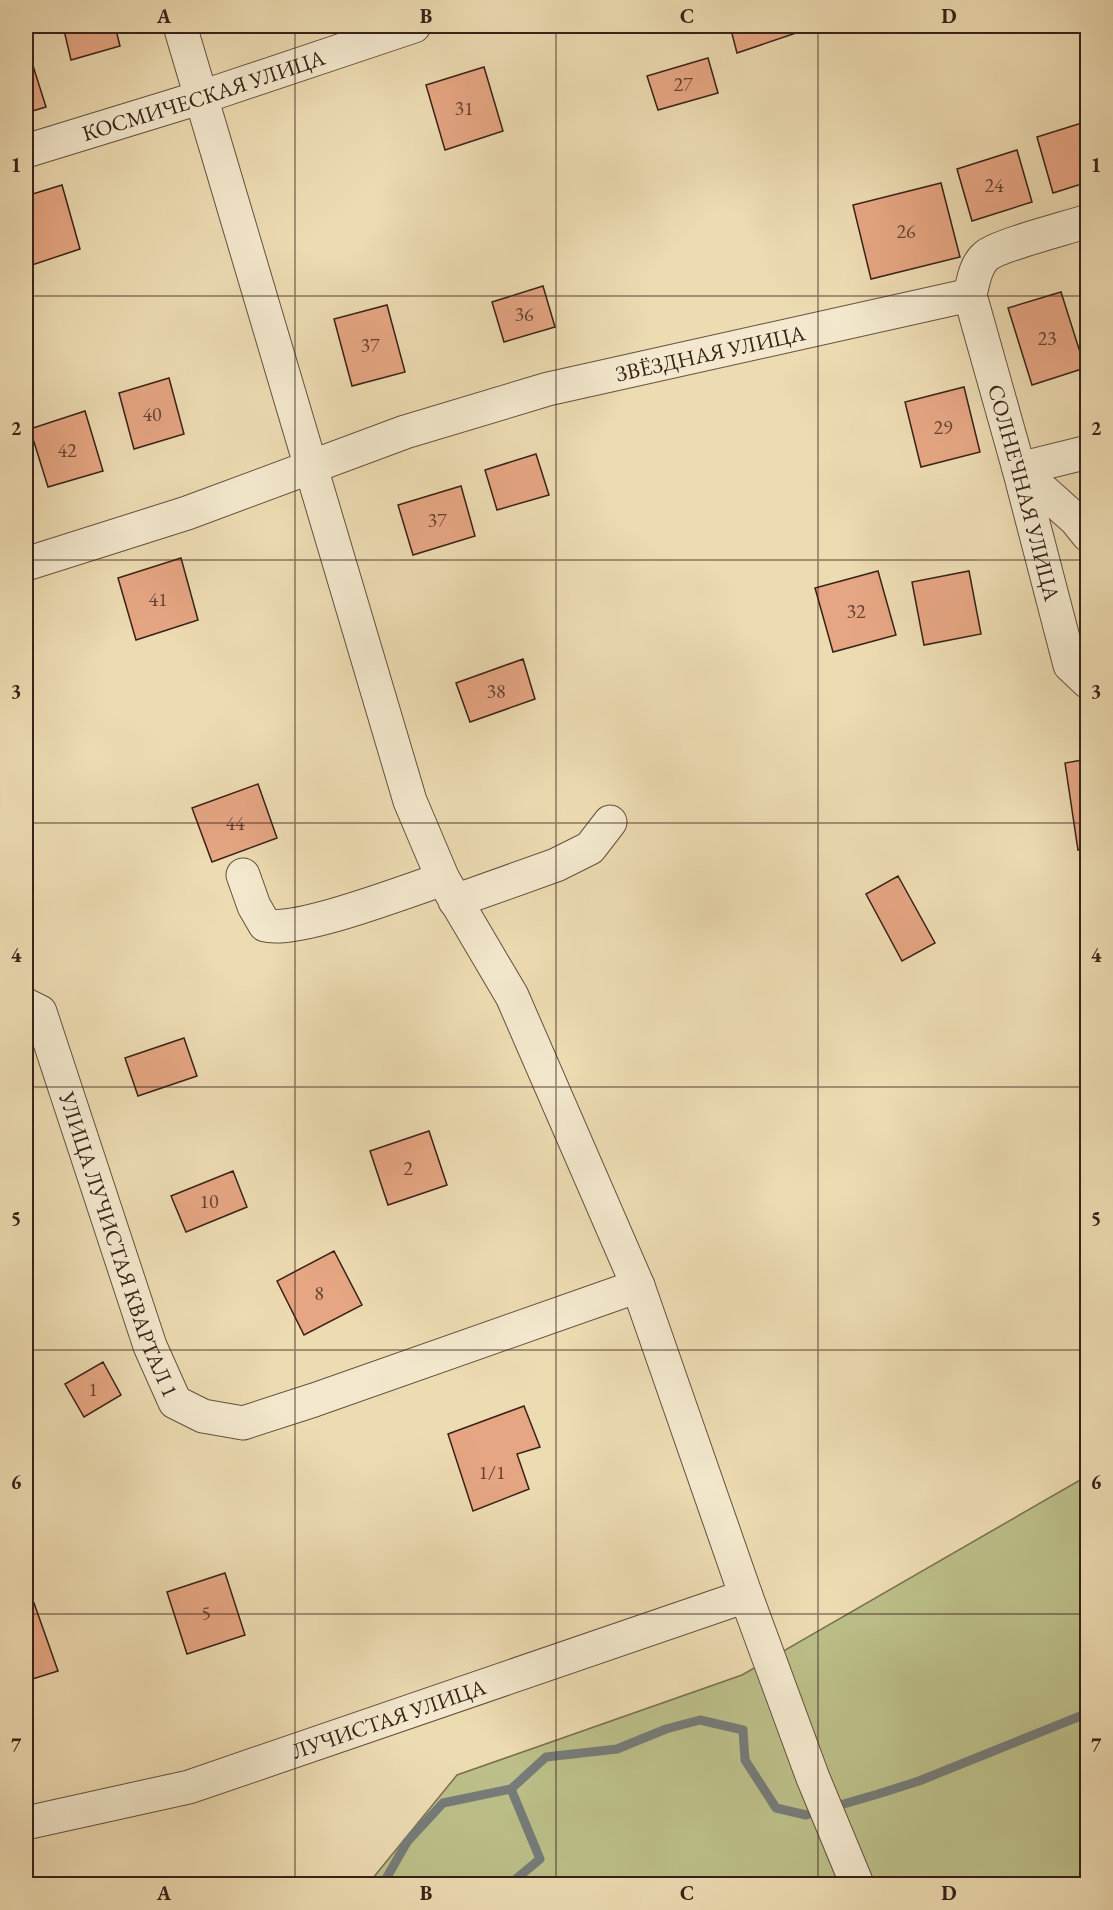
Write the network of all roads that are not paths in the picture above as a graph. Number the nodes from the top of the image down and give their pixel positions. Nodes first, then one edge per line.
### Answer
1 (180, 26) edge
2 (414, 26) edge
3 (202, 97) junction
4 (26, 151) edge
5 (1088, 221) edge
6 (970, 295) junction
7 (1088, 452) edge
8 (312, 466) junction
9 (1019, 469) junction
10 (1088, 535) edge
11 (26, 564) edge
12 (1088, 682) edge
13 (610, 822) dead end
14 (243, 875) dead end
15 (449, 890) junction
16 (26, 1005) edge
17 (638, 1286) junction
18 (746, 1596) junction
19 (26, 1823) edge
20 (857, 1884) edge

1 - 3 street
2 - 3 street, КОСМИЧЕСКАЯ УЛИЦА
3 - 4 street, КОСМИЧЕСКАЯ УЛИЦА
3 - 8 street
5 - 6 street
6 - 8 street, ЗВЁЗДНАЯ УЛИЦА
6 - 9 street, СОЛНЕЧНАЯ УЛИЦА
7 - 9 street
8 - 11 street, ЗВЁЗДНАЯ УЛИЦА
8 - 15 street
9 - 10 street
9 - 12 street, СОЛНЕЧНАЯ УЛИЦА
13 - 15 street
14 - 15 street
15 - 17 street
16 - 17 street, УЛИЦА ЛУЧИСТАЯ КВАРТАЛ 1
17 - 18 street
18 - 19 street, ЛУЧИСТАЯ УЛИЦА
18 - 20 street

